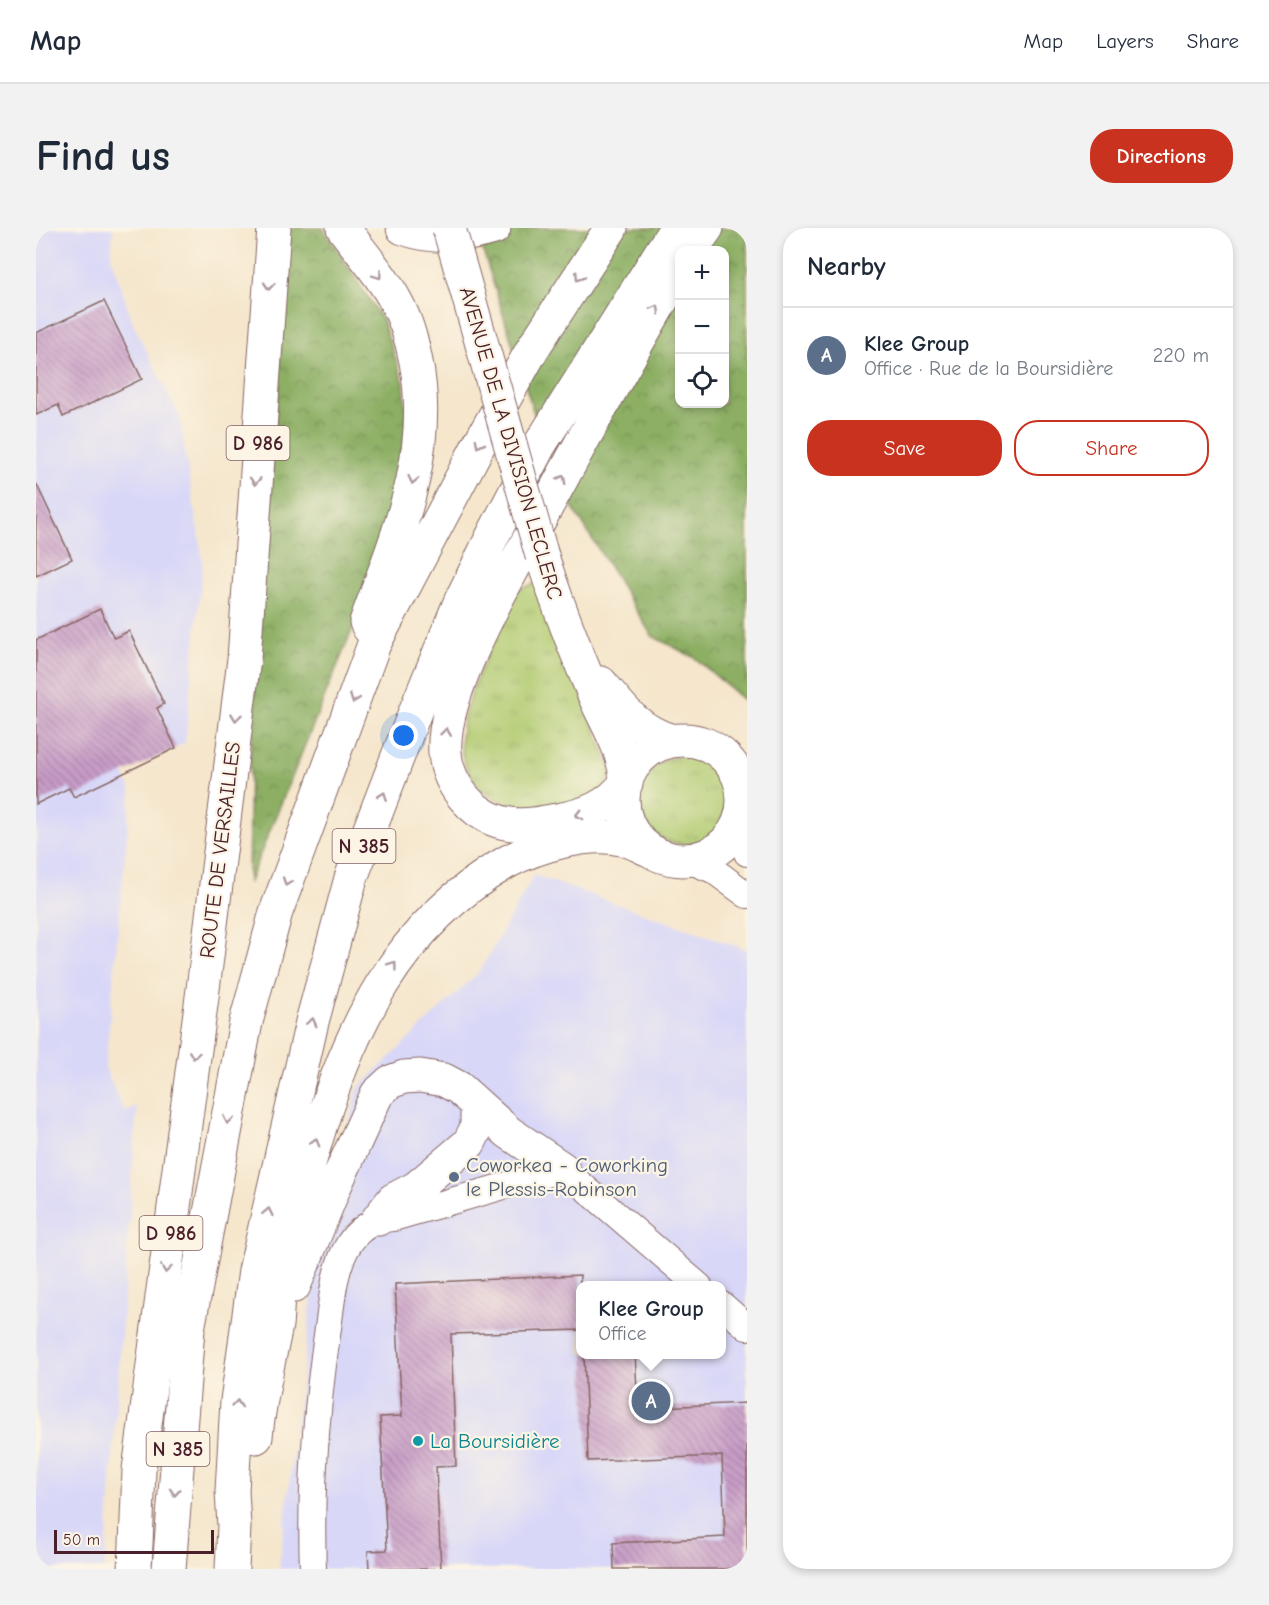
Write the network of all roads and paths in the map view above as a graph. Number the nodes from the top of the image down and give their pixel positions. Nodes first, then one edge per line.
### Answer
1 (274, 228) edge
2 (343, 228) edge
3 (403, 228) edge
4 (449, 228) edge
5 (494, 228) edge
6 (612, 228) edge
7 (676, 228) edge
8 (706, 228) edge
9 (694, 246) edge
10 (675, 278) edge
11 (374, 644) junction
12 (579, 655) junction
13 (673, 741) junction
14 (626, 783) junction
15 (742, 802) junction
16 (646, 849) junction
17 (747, 853) edge
18 (688, 860) junction
19 (747, 895) edge
20 (477, 1105) junction
21 (563, 1169) junction
22 (378, 1219) junction
23 (693, 1281) edge
24 (726, 1309) edge
25 (276, 1322) junction
26 (747, 1327) edge
27 (234, 1526) junction
28 (135, 1569) edge
29 (169, 1569) edge
30 (232, 1569) edge
31 (313, 1569) edge

1 -> 28 main road, ROUTE DE VERSAILLES / D 986
2 -> 11 main road
3 - 5 main road
4 - 12 main road, AVENUE DE LA DIVISION LECLERC, bridge
6 -> 11 main road, N 385
27 -> 7 main road, N 385
8 - 9 main road
14 -> 10 main road
11 -> 29 main road, N 385
12 - 13 main road, AVENUE DE LA DIVISION LECLERC
12 - 14 main road, AVENUE DE LA DIVISION LECLERC
13 - 14 main road
13 - 15 main road
14 - 16 main road
15 - 17 street
15 - 18 main road
16 - 18 main road
25 -> 16 main road
18 - 19 street
20 - 21 main road
20 - 22 main road
20 - 25 main road
21 - 22 street
21 - 23 street
22 - 31 street
24 - 26 street
25 - 27 main road
27 - 30 main road, N 385

